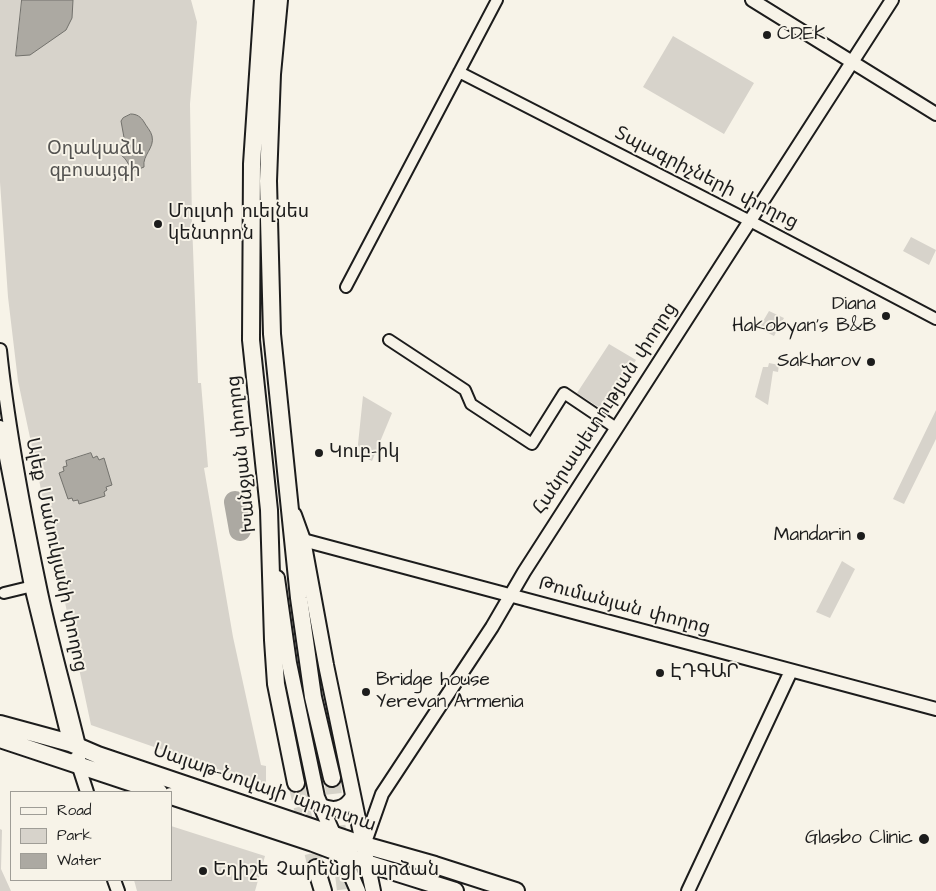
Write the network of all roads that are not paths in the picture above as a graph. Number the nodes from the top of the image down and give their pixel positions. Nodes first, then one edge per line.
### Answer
1 (264, 0) edge
2 (279, 0) edge
3 (497, 0) edge
4 (752, 0) edge
5 (892, 0) edge
6 (853, 62) junction
7 (459, 72) junction
8 (936, 114) edge
9 (750, 221) junction
10 (346, 288) dead end
11 (936, 319) edge
12 (389, 340) dead end
13 (0, 350) edge
14 (0, 427) edge
15 (616, 428) junction
16 (291, 507) junction
17 (271, 533) junction
18 (303, 540) junction
19 (35, 586) junction
20 (4, 593) dead end
21 (510, 596) junction
22 (791, 671) junction
23 (936, 710) edge
24 (0, 724) edge
25 (0, 740) edge
26 (74, 745) junction
27 (79, 766) junction
28 (332, 778) tunnel mouth
29 (296, 783) tunnel mouth
30 (87, 791) edge
31 (156, 791) edge
32 (172, 796) edge
33 (353, 796) junction
34 (320, 805) junction
35 (332, 833) junction
36 (364, 845) junction
37 (342, 854) junction
38 (366, 863) junction
39 (316, 868) tunnel mouth
40 (323, 891) edge
41 (358, 891) edge
42 (373, 891) edge
43 (455, 891) edge
44 (516, 891) edge
45 (688, 891) edge

1 - 17 main road, Խանջյան փողոց
2 - 16 main road
3 - 7 street
4 - 6 street
5 - 6 street, Հանրապետության փողոց
6 - 8 street
6 - 9 street, Հանրապետության փողոց
7 - 9 street, Տպագրիչների փողոց
7 - 10 street
9 - 11 street, Տպագրիչների փողոց
9 - 15 street, Հանրապետության փողոց
12 - 15 street
13 - 19 street, Ալեք Մանուկյանի փողոց
14 - 19 street, Ալեք Մանուկյանի փողոց
15 - 21 street, Հանրապետության փողոց
16 - 18 main road
16 - 28 main road
17 - 29 main road
17 - 34 main road, Խանջյան փողոց
18 - 21 street, Թումանյան փողոց
18 - 33 main road
19 - 20 street
19 - 26 street, Ալեք Մանուկյանի փողոց
21 - 22 street, Թումանյան փողոց
21 - 36 street, Հանրապետության փողոց
22 - 23 street, Թումանյան փողոց
22 - 45 street
24 - 26 main road, Սայաթ-Նովայի պողոտա
25 - 27 main road, Սայաթ-Նովայի պողոտա
26 - 27 street, Ալեք Մանուկյանի փողոց
26 - 35 main road, Սայաթ-Նովայի պողոտա
27 - 30 street, Ալեք Մանուկյանի փողոց
27 - 31 main road, Սայաթ-Նովայի պողոտա
32 - 37 main road, Սայաթ-Նովայի պողոտա
33 - 34 main road
33 - 36 main road
34 - 35 main road, Խանջյան փողոց
35 - 36 main road, Սայաթ-Նովայի պողոտա
35 - 37 main road, Խանջյան փողոց
36 - 38 main road
36 - 44 main road, Սայաթ-Նովայի պողոտա
37 - 38 main road, Սայաթ-Նովայի պողոտա
37 - 41 main road, Խանջյան փողոց
38 - 42 main road
38 - 43 main road, Սայաթ-Նովայի պողոտա
39 - 40 main road

